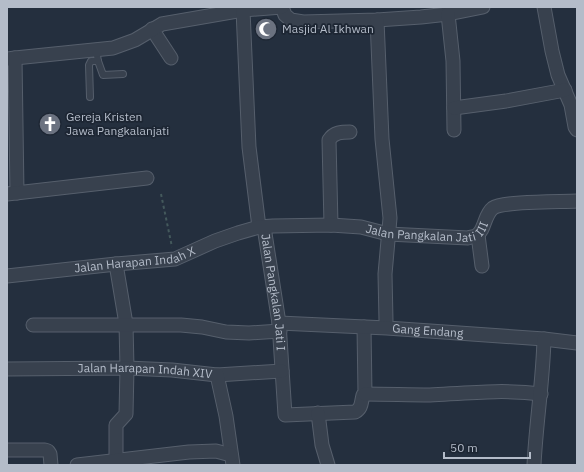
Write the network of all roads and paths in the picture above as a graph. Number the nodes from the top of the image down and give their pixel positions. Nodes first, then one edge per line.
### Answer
1 (282, 7) edge
2 (483, 7) edge
3 (544, 7) edge
4 (242, 10) junction
5 (420, 12) edge
6 (448, 14) junction
7 (377, 20) junction
8 (152, 29) junction
9 (97, 55) junction
10 (11, 58) edge
11 (171, 58) dead end
12 (123, 74) dead end
13 (565, 90) junction
14 (90, 97) dead end
15 (454, 108) junction
16 (454, 130) dead end
17 (577, 130) edge
18 (350, 132) dead end
19 (147, 178) dead end
20 (12, 193) edge
21 (161, 194) dead end
22 (577, 201) edge
23 (331, 225) junction
24 (261, 227) junction
25 (388, 234) junction
26 (478, 235) junction
27 (175, 260) junction
28 (116, 264) junction
29 (482, 266) dead end
30 (7, 276) edge
31 (386, 321) dead end
32 (126, 324) junction
33 (33, 325) dead end
34 (279, 327) junction
35 (364, 327) junction
36 (544, 339) junction
37 (577, 343) edge
38 (127, 368) junction
39 (7, 369) edge
40 (282, 371) junction
41 (217, 375) junction
42 (365, 394) junction
43 (541, 394) junction
44 (318, 413) junction
45 (7, 450) edge
46 (232, 460) edge
47 (116, 463) edge
48 (51, 465) edge
49 (78, 465) edge
50 (328, 465) edge
51 (534, 465) edge

1 - 4 street
1 - 7 street
2 - 6 street
3 - 13 street
4 - 8 street
4 - 24 street, Jalan Pangkalan Jati I
5 - 6 street
5 - 7 street
6 - 15 street
7 - 25 street
8 - 9 street
8 - 11 street
9 - 10 street
9 - 12 lane
9 - 14 lane
10 - 20 street
13 - 15 street
13 - 17 street
15 - 16 street
18 - 23 street
19 - 20 street
21 - 27 path
22 - 26 street, Jalan Pangkalan Jati III
23 - 24 street, Jalan Pangkalan Jati III
23 - 25 street, Jalan Pangkalan Jati III
24 - 27 street, Jalan Harapan Indah X
24 - 34 street, Jalan Pangkalan Jati I
25 - 26 street, Jalan Pangkalan Jati III
25 - 31 street
26 - 29 street
27 - 28 street, Jalan Harapan Indah X
28 - 30 street, Jalan Harapan Indah X
28 - 32 street
32 - 33 street, Gang Endang
32 - 34 street, Gang Endang
32 - 38 street
34 - 35 street, Gang Endang
34 - 40 street, Jalan Pangkalan Jati I
35 - 36 street, Gang Endang
35 - 42 street
36 - 37 street, Gang Endang
36 - 43 street
38 - 39 street, Jalan Harapan Indah XIV
38 - 41 street, Jalan Harapan Indah XIV
38 - 47 street
40 - 41 street, Jalan Harapan Indah XIV
40 - 44 street, Jalan Pangkalan Jati I
41 - 46 street
42 - 43 street
42 - 44 street
43 - 51 street
44 - 50 street
45 - 48 street
46 - 47 street
47 - 49 street

